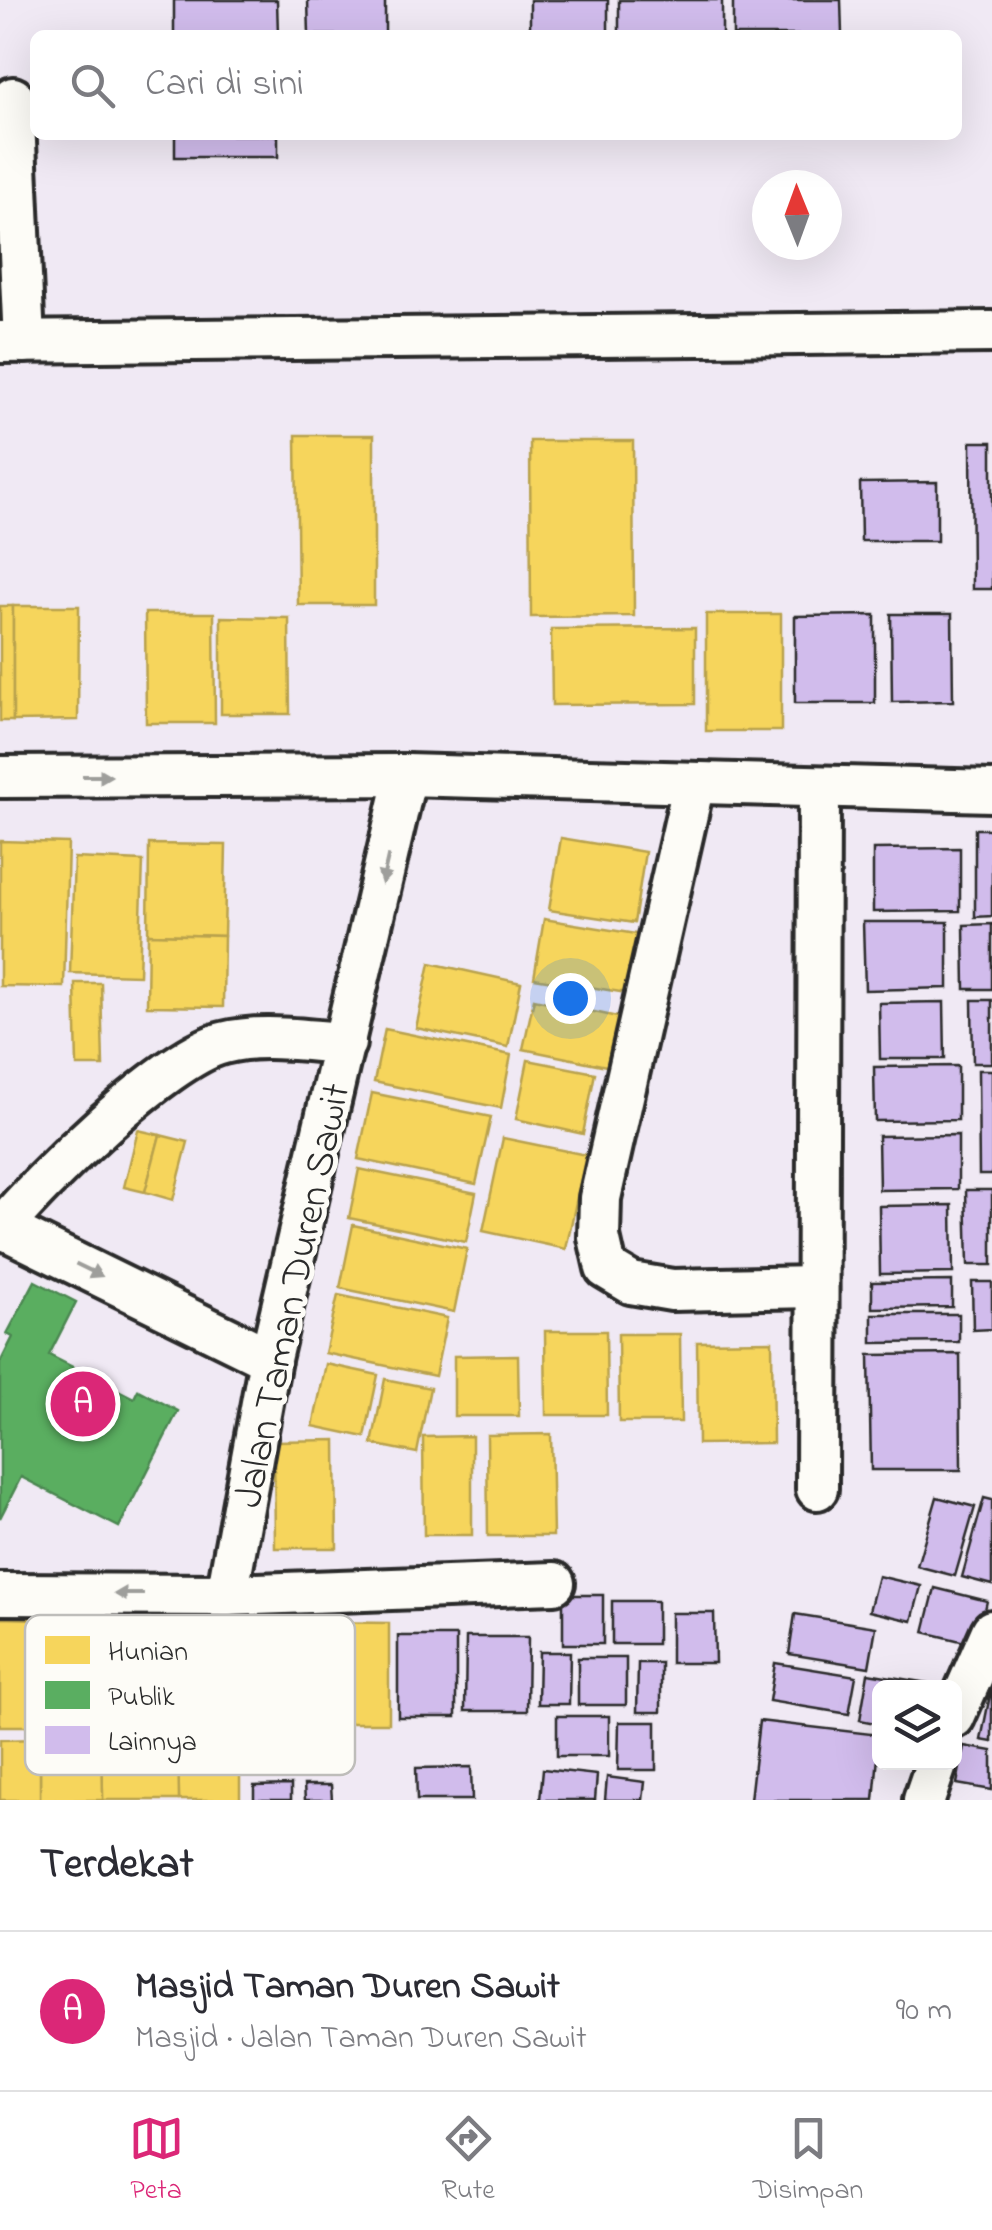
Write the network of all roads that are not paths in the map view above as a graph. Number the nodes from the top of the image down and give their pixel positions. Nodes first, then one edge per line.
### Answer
1 (13, 98) dead end
2 (992, 332) edge
3 (12, 342) edge
4 (406, 775) junction
5 (0, 777) edge
6 (694, 783) junction
7 (819, 788) junction
8 (992, 791) edge
9 (346, 1043) junction
10 (1, 1229) edge
11 (817, 1288) junction
12 (270, 1359) junction
13 (817, 1489) dead end
14 (554, 1584) dead end
15 (0, 1594) edge
16 (227, 1594) junction
17 (992, 1632) edge
18 (962, 1699) edge
19 (934, 1770) edge
20 (924, 1800) edge

1 - 3 street
2 - 3 street
5 -> 4 street
4 - 6 street
4 -> 9 street, Jalan Taman Duren Sawit
6 - 7 street
6 - 11 street
7 - 8 street
7 - 11 street
9 - 10 street
9 - 12 street, Jalan Taman Duren Sawit
10 -> 12 street
11 - 13 street
12 - 16 street, Jalan Taman Duren Sawit
14 - 16 street
16 -> 15 street
17 - 18 street
19 - 20 street

